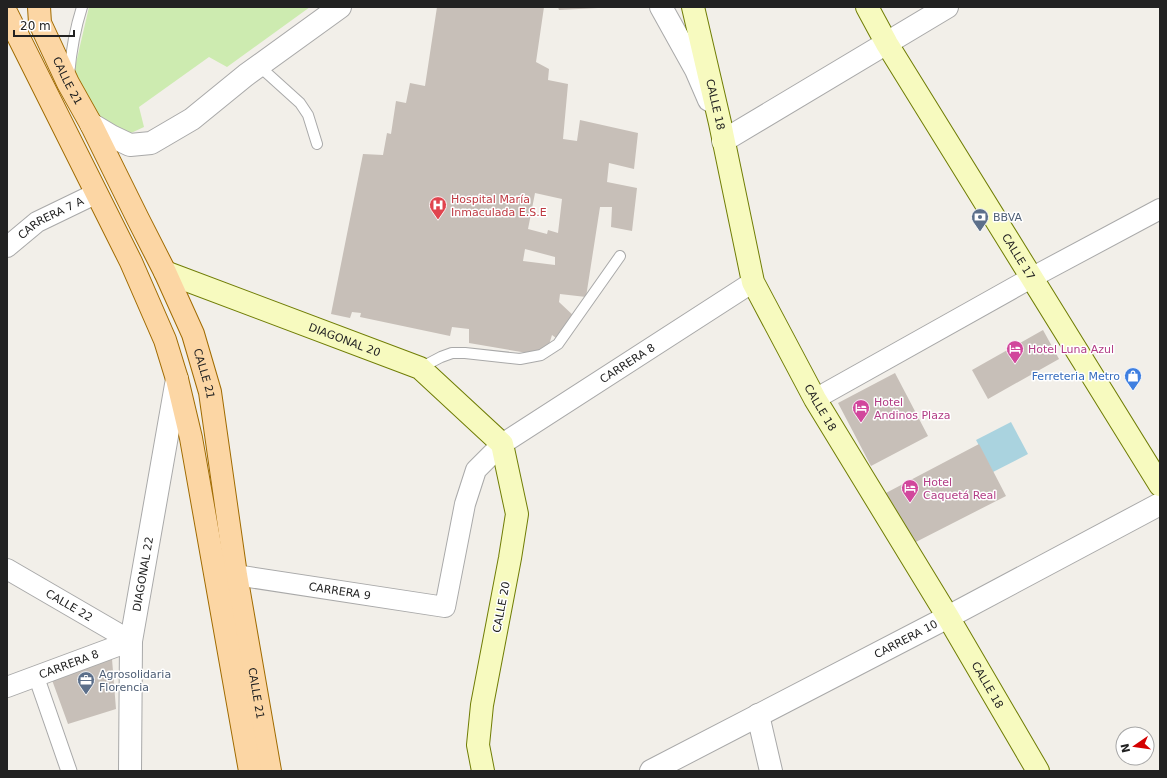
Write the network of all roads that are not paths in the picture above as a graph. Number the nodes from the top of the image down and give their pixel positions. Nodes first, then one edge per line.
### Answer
1 (39, 7) edge
2 (82, 7) edge
3 (340, 7) edge
4 (661, 7) edge
5 (693, 7) edge
6 (867, 7) edge
7 (947, 7) edge
8 (9, 22) edge
9 (887, 44) junction
10 (259, 66) junction
11 (68, 83) junction
12 (91, 124) junction
13 (722, 132) junction
14 (317, 144) dead end
15 (97, 193) junction
16 (1160, 209) edge
17 (7, 247) edge
18 (620, 256) dead end
19 (165, 272) junction
20 (1031, 278) junction
21 (753, 282) junction
22 (420, 368) junction
23 (177, 379) junction
24 (815, 399) junction
25 (502, 444) junction
26 (1160, 485) edge
27 (1160, 504) edge
28 (7, 569) edge
29 (236, 575) junction
30 (445, 607) joint
31 (948, 617) junction
32 (131, 641) junction
33 (36, 676) junction
34 (7, 687) edge
35 (758, 715) junction
36 (69, 771) edge
37 (130, 771) edge
38 (250, 771) edge
39 (270, 771) edge
40 (483, 771) edge
41 (651, 771) edge
42 (771, 771) edge
43 (1038, 771) edge

1 - 11 main road, CALLE 21
2 - 11 lane
3 - 10 street
4 - 13 street
5 - 13 main road, CALLE 18
6 - 9 main road, CALLE 17
7 - 9 street
8 - 15 main road, CALLE 21
9 - 13 street
9 - 20 main road, CALLE 17
10 - 12 street
10 - 14 lane
11 - 12 main road, CALLE 21
12 - 19 main road, CALLE 21
13 - 21 main road, CALLE 18
15 - 17 street, CARRERA 7 A
15 - 23 main road, CALLE 21
16 - 20 street
18 - 22 lane
19 - 22 main road, DIAGONAL 20
19 - 29 main road, CALLE 21
20 - 24 street
20 - 26 main road, CALLE 17
21 - 24 main road, CALLE 18
21 - 25 street, CARRERA 8
22 - 25 main road, DIAGONAL 20
23 - 32 street, DIAGONAL 22
23 - 38 main road, CALLE 21
24 - 31 main road, CALLE 18
25 - 30 street, CARRERA 8
25 - 40 main road, CALLE 20
27 - 31 street, CARRERA 10
28 - 32 street, CALLE 22
29 - 30 street, CARRERA 9
29 - 39 main road, CALLE 21
31 - 35 street, CARRERA 10
31 - 43 main road, CALLE 18
32 - 33 street, CARRERA 8
32 - 37 street, DIAGONAL 22
33 - 34 street, CARRERA 8
33 - 36 street
35 - 41 street, CARRERA 10
35 - 42 street

